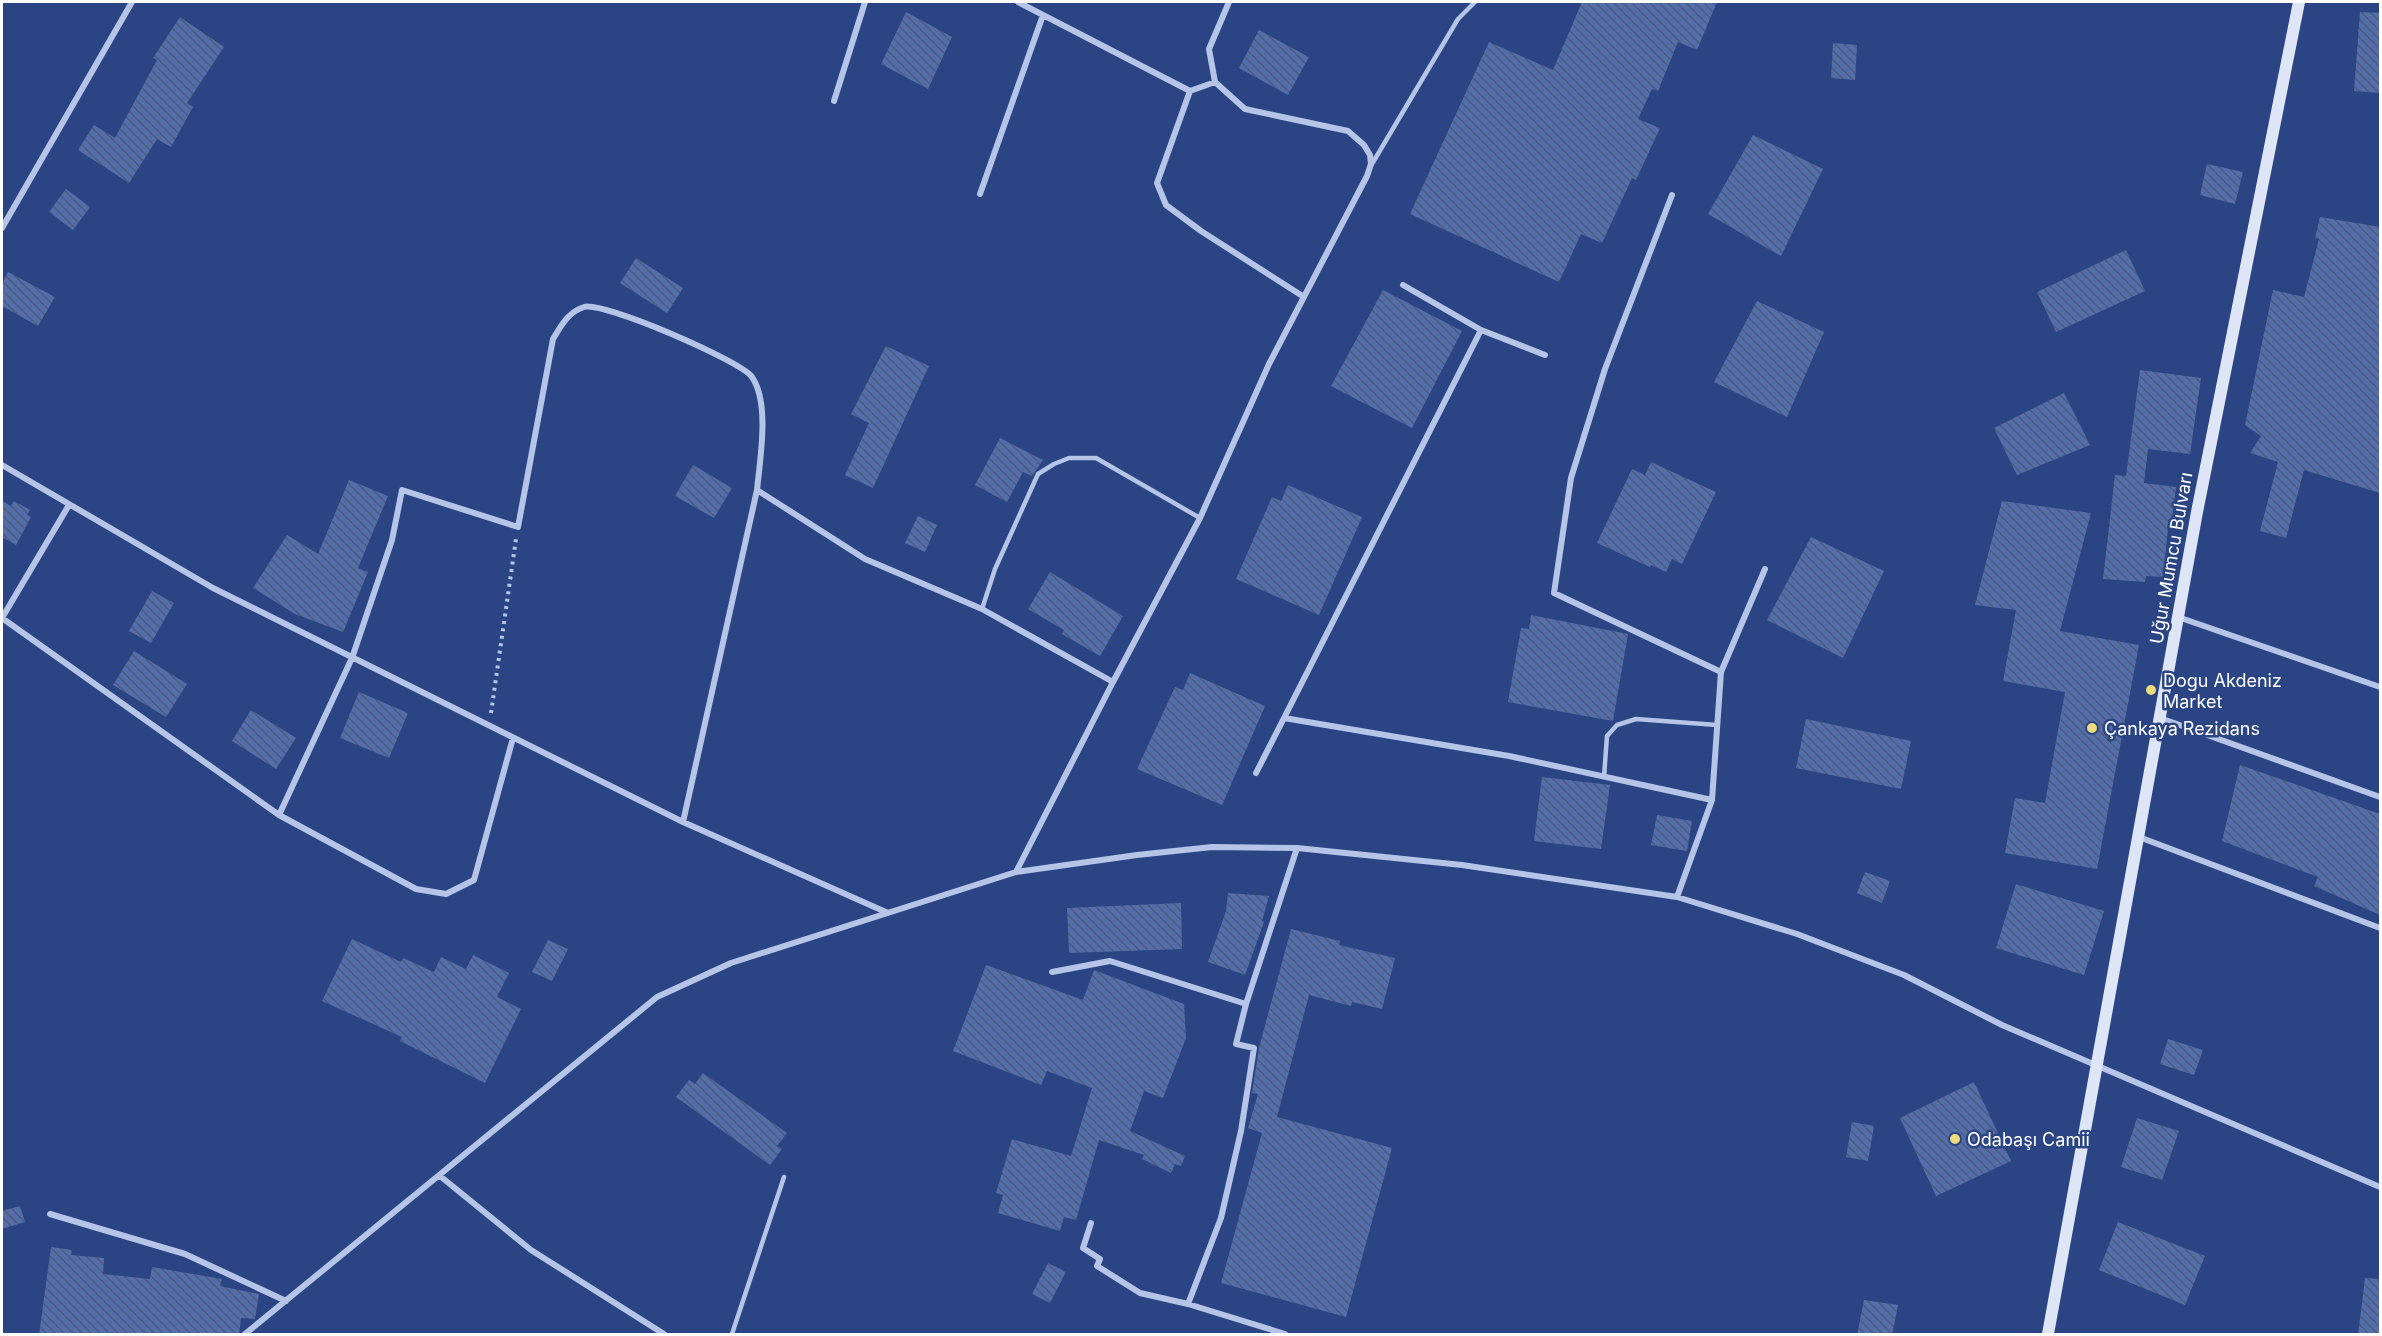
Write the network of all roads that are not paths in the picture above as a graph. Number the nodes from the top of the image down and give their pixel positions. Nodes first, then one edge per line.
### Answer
1 (132, 2) edge
2 (865, 2) edge
3 (1018, 2) edge
4 (1229, 2) edge
5 (1475, 2) edge
6 (2299, 2) edge
7 (1043, 15) junction
8 (1215, 82) junction
9 (1190, 91) junction
10 (834, 101) dead end
11 (1371, 164) junction
12 (980, 194) dead end
13 (1672, 195) dead end
14 (2, 228) edge
15 (1403, 285) dead end
16 (1304, 297) junction
17 (1481, 330) junction
18 (1545, 355) dead end
19 (2, 465) edge
20 (757, 490) junction
21 (69, 505) junction
22 (1200, 518) junction
23 (1765, 569) dead end
24 (982, 609) junction
25 (2178, 617) junction
26 (352, 658) junction
27 (1721, 672) junction
28 (1113, 682) junction
29 (2380, 687) edge
30 (1284, 718) junction
31 (2160, 718) junction
32 (1717, 725) junction
33 (513, 738) junction
34 (1256, 773) dead end
35 (1604, 777) junction
36 (2380, 797) edge
37 (1712, 800) junction
38 (279, 814) junction
39 (683, 822) junction
40 (2139, 837) junction
41 (1297, 848) junction
42 (1016, 872) junction
43 (1677, 897) junction
44 (888, 913) junction
45 (2380, 928) edge
46 (1052, 972) dead end
47 (1246, 1004) junction
48 (2098, 1066) junction
49 (440, 1176) junction
50 (784, 1177) dead end
51 (2380, 1186) edge
52 (50, 1214) dead end
53 (1091, 1223) dead end
54 (286, 1301) junction
55 (1188, 1304) junction
56 (245, 1335) edge
57 (664, 1335) edge
58 (732, 1335) edge
59 (1285, 1335) edge
60 (2048, 1335) edge

1 - 14 street
2 - 10 street
3 - 7 street
4 - 8 street
5 - 11 lane
6 - 25 street, Uğur Mumcu Bulvarı
7 - 9 street
7 - 12 street
8 - 9 street
8 - 11 street
9 - 16 street
11 - 16 street
13 - 27 street
15 - 17 street
16 - 22 street
17 - 18 street
17 - 30 street
19 - 21 street
20 - 24 street
20 - 26 street
20 - 39 street
21 - 26 street
21 - 38 street
22 - 24 lane
22 - 28 street
23 - 27 street
24 - 28 street
25 - 29 street
25 - 31 street, Uğur Mumcu Bulvarı
26 - 33 street
26 - 38 street
27 - 32 street
28 - 42 street
30 - 34 street
30 - 35 street
31 - 36 street
31 - 40 street, Uğur Mumcu Bulvarı
32 - 35 lane
32 - 37 street
33 - 38 street
33 - 39 street
35 - 37 street
37 - 43 street
39 - 44 street
40 - 45 street
40 - 48 street, Uğur Mumcu Bulvarı
41 - 42 street
41 - 43 street
41 - 47 street
42 - 44 street
43 - 48 street
44 - 49 street
46 - 47 street
47 - 55 street
48 - 51 street
48 - 60 street, Uğur Mumcu Bulvarı
49 - 54 street
49 - 57 street
50 - 58 lane
52 - 54 street
53 - 55 street
54 - 56 street
55 - 59 street

